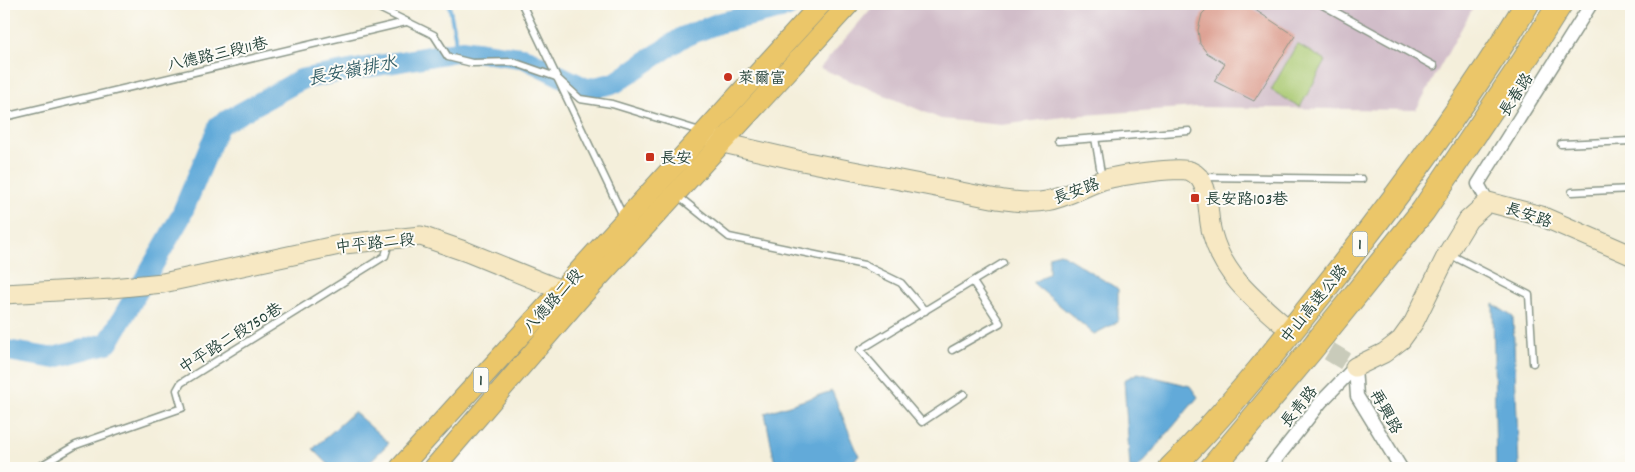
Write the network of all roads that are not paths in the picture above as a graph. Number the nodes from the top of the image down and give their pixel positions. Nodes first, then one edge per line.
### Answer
1 (371, 4) edge
2 (522, 4) edge
3 (821, 4) edge
4 (849, 4) edge
5 (1321, 4) edge
6 (1527, 4) edge
7 (1560, 4) edge
8 (1591, 4) edge
9 (406, 22) junction
10 (1434, 66) dead end
11 (556, 77) junction
12 (4, 117) edge
13 (1189, 131) dead end
14 (704, 133) junction
15 (1095, 138) junction
16 (1058, 141) dead end
17 (1631, 141) edge
18 (723, 143) junction
19 (1561, 144) dead end
20 (1200, 177) junction
21 (1362, 179) dead end
22 (1102, 180) junction
23 (1631, 190) edge
24 (1572, 192) dead end
25 (676, 194) junction
26 (1488, 202) junction
27 (630, 227) junction
28 (389, 240) junction
29 (1448, 253) junction
30 (1631, 255) edge
31 (1003, 263) dead end
32 (973, 282) junction
33 (4, 294) edge
34 (569, 295) junction
35 (925, 311) junction
36 (1280, 322) tunnel mouth
37 (952, 350) dead end
38 (1533, 363) dead end
39 (1355, 367) junction
40 (964, 394) dead end
41 (38, 468) edge
42 (400, 468) edge
43 (434, 468) edge
44 (1171, 468) edge
45 (1212, 468) edge
46 (1269, 468) edge
47 (1401, 468) edge

1 - 9 lane
2 - 11 lane
3 - 14 main road, 1
4 - 18 main road, 1
5 - 10 lane
6 - 44 highway, 中山高速公路 / 1
7 - 45 highway, 中山高速公路 / 1
8 - 26 street, 長春路
9 - 11 lane
9 - 12 lane, 八德路三段11巷
11 - 14 lane
11 - 27 lane
13 - 15 lane
14 - 18 street, 長安路
14 - 27 main road, 八德路二段 / 1
15 - 16 lane
15 - 22 lane
17 - 19 lane
18 - 22 street, 長安路
18 - 25 main road, 八德路二段 / 1
20 - 21 lane
20 - 22 street, 長安路
20 - 36 street
23 - 24 lane
25 - 27 main road, 八德路二段 / 1
25 - 35 lane
26 - 29 street, 長安路
26 - 30 street, 長安路
27 - 34 main road, 八德路二段 / 1
28 - 33 street, 中平路二段
28 - 34 street, 中平路二段
28 - 41 lane, 中平路二段750巷
29 - 38 lane
29 - 39 street, 長安路
31 - 32 lane
32 - 35 lane
32 - 37 lane
34 - 42 main road, 八德路二段 / 1
34 - 43 main road, 八德路二段 / 1
35 - 40 lane
39 - 46 street, 長青路
39 - 47 street, 再興路

